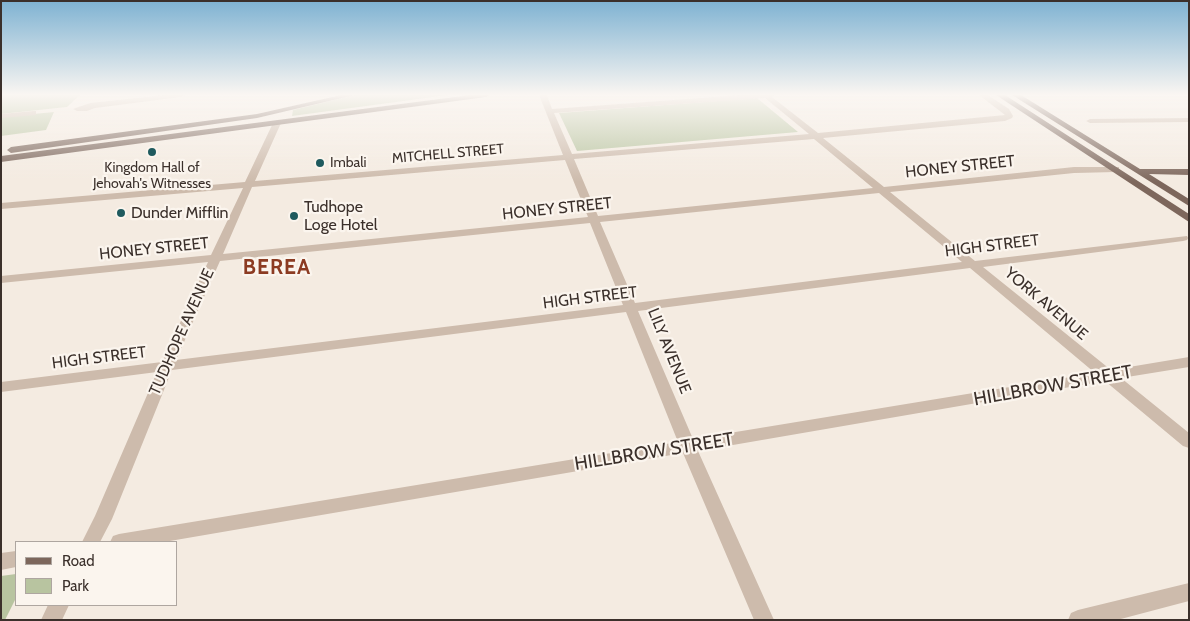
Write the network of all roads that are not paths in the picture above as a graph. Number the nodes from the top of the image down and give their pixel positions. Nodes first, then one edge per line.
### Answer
1 (186, 124) edge
2 (202, 124) edge
3 (269, 124) edge
4 (277, 124) edge
5 (554, 124) edge
6 (801, 124) edge
7 (932, 124) edge
8 (1045, 124) edge
9 (1064, 124) edge
10 (816, 136) junction
11 (1, 150) edge
12 (568, 157) junction
13 (1, 159) edge
14 (1116, 169) junction
15 (1138, 171) junction
16 (1189, 172) edge
17 (250, 185) junction
18 (882, 190) junction
19 (1189, 203) edge
20 (1, 206) edge
21 (1189, 219) edge
22 (595, 220) junction
23 (1183, 238) dead end
24 (216, 258) junction
25 (973, 265) junction
26 (1, 280) edge
27 (632, 309) junction
28 (1189, 362) edge
29 (166, 366) junction
30 (1108, 376) junction
31 (1, 387) edge
32 (1189, 442) edge
33 (688, 447) junction
34 (91, 541) edge
35 (125, 541) edge
36 (15, 559) edge
37 (1, 562) edge
38 (1189, 592) edge
39 (58, 606) edge
40 (51, 620) edge
41 (764, 620) edge
42 (1078, 620) edge

1 - 11 main road
2 - 11 main road
3 - 13 main road
4 - 17 street, TUDHOPE AVENUE
5 - 12 street, LILY AVENUE
6 - 10 street, YORK AVENUE
7 - 10 street, MITCHELL STREET
8 - 14 main road
9 - 15 main road
10 - 12 street, MITCHELL STREET
10 - 18 street, YORK AVENUE
12 - 17 street, MITCHELL STREET
12 - 22 street, LILY AVENUE
14 - 15 main road
14 - 18 street, HONEY STREET
14 - 21 main road
15 - 16 main road
15 - 19 main road
17 - 20 street, MITCHELL STREET
17 - 24 street, TUDHOPE AVENUE
18 - 22 street, HONEY STREET
18 - 25 street, YORK AVENUE
22 - 24 street, HONEY STREET
22 - 27 street, LILY AVENUE
23 - 25 street, HIGH STREET
24 - 26 street, HONEY STREET
24 - 29 street, TUDHOPE AVENUE
25 - 27 street, HIGH STREET
25 - 30 street, YORK AVENUE
27 - 29 street, HIGH STREET
27 - 33 street, LILY AVENUE
28 - 30 street, HILLBROW STREET
29 - 31 street, HIGH STREET
29 - 34 street, TUDHOPE AVENUE
30 - 32 street, YORK AVENUE
30 - 33 street, HILLBROW STREET
33 - 35 street, HILLBROW STREET
33 - 41 street, LILY AVENUE
36 - 37 street
38 - 42 street
39 - 40 street

